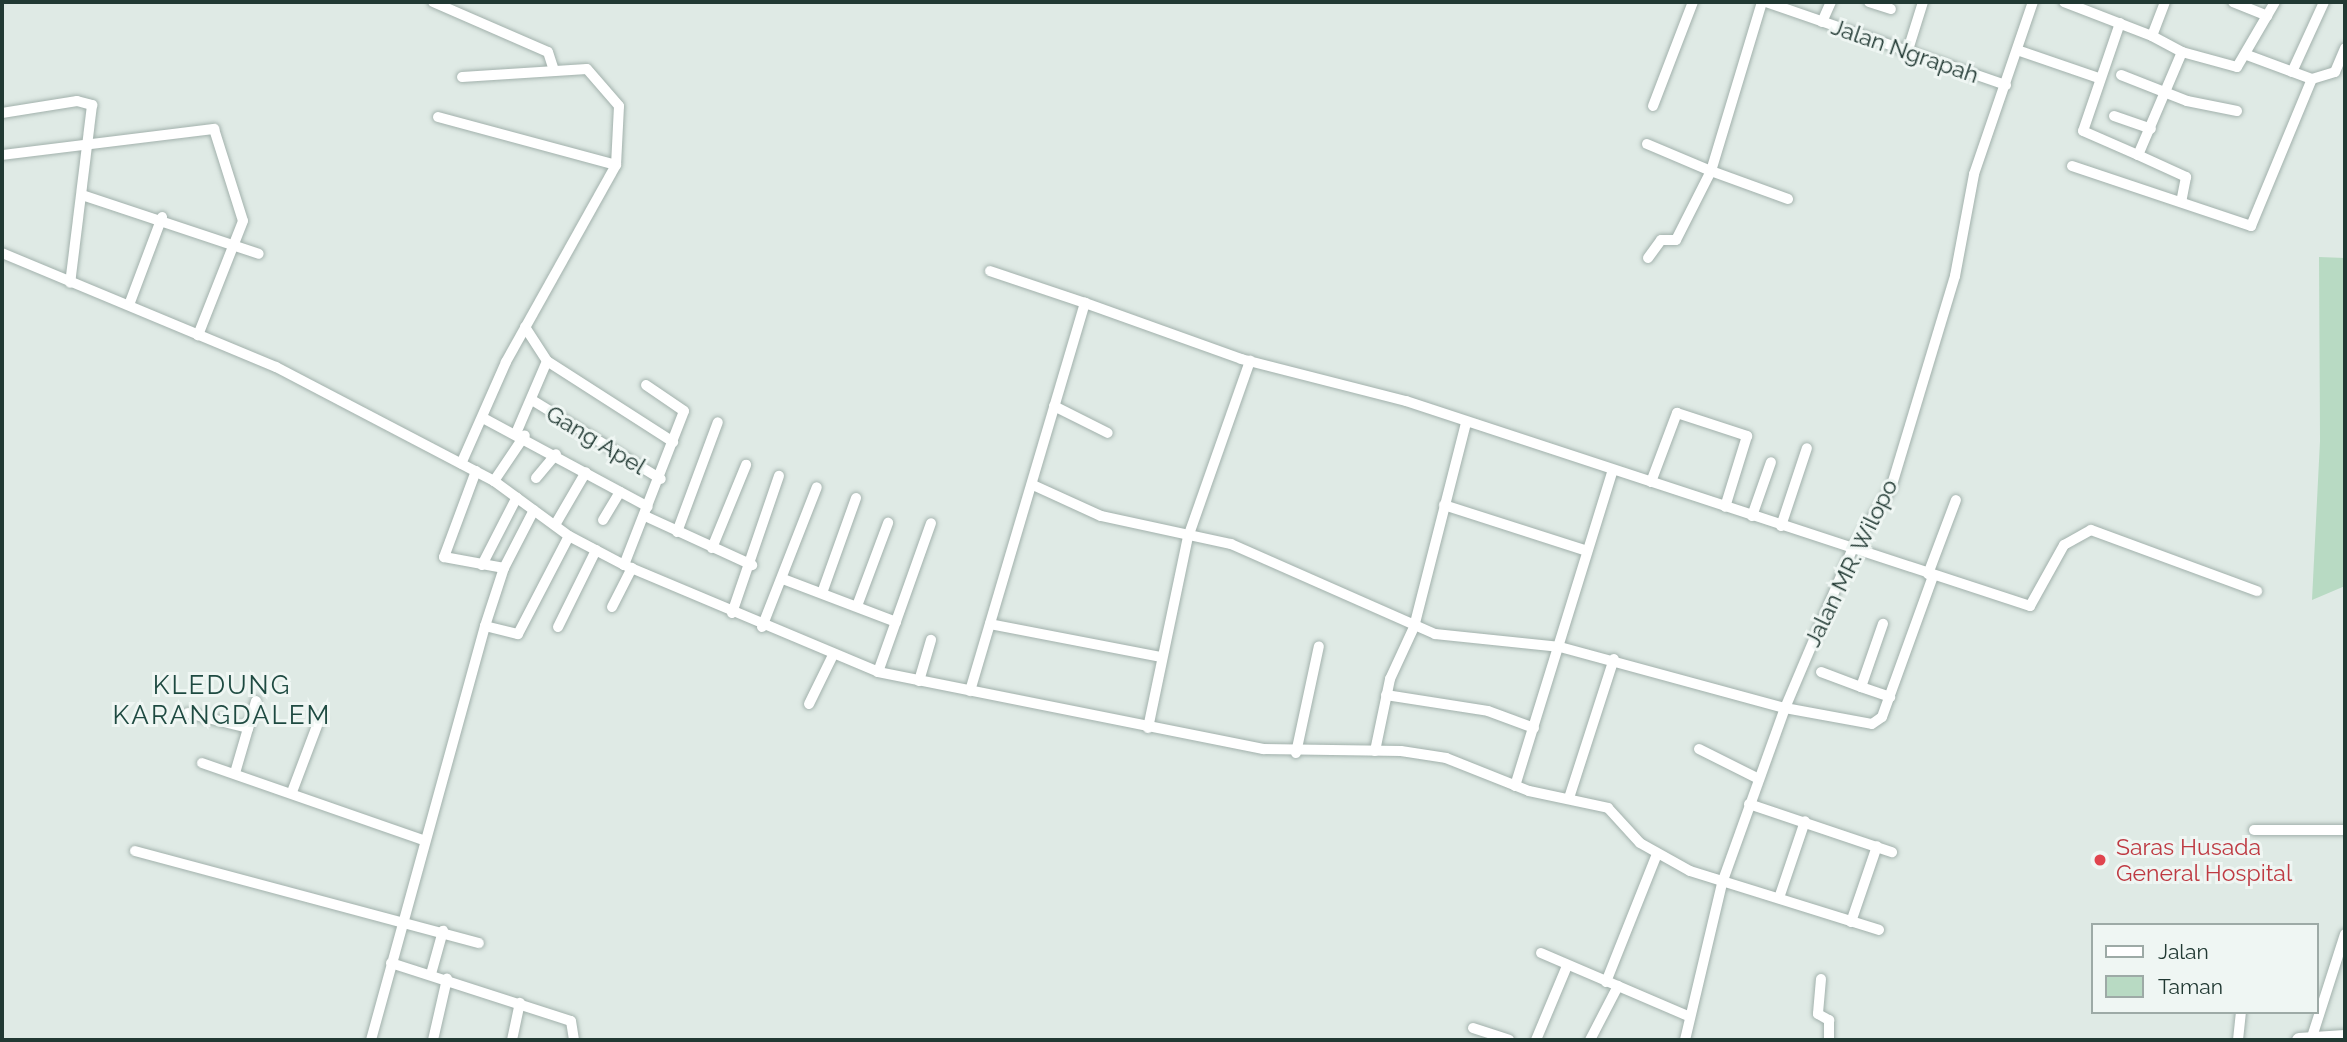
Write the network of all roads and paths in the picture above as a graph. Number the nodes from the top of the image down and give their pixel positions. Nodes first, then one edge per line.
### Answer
1 (433, 2) edge
2 (1693, 2) edge
3 (1764, 2) edge
4 (1831, 2) edge
5 (1869, 2) edge
6 (1923, 2) edge
7 (2033, 2) edge
8 (2064, 2) edge
9 (2165, 2) edge
10 (2233, 2) edge
11 (2275, 2) edge
12 (2324, 2) edge
13 (1891, 9) dead end
14 (2267, 16) junction
15 (1822, 22) junction
16 (2120, 23) junction
17 (2152, 36) junction
18 (2345, 48) edge
19 (2017, 50) junction
20 (2182, 52) junction
21 (1907, 53) junction
22 (2247, 55) junction
23 (553, 67) junction
24 (2292, 72) junction
25 (2121, 75) dead end
26 (462, 77) dead end
27 (2099, 78) junction
28 (2312, 79) junction
29 (2006, 85) junction
30 (2167, 94) junction
31 (1653, 106) dead end
32 (2237, 111) dead end
33 (2, 113) edge
34 (2114, 116) dead end
35 (438, 117) dead end
36 (2151, 129) junction
37 (91, 144) junction
38 (1647, 144) dead end
39 (2, 155) edge
40 (2138, 155) junction
41 (616, 165) junction
42 (2072, 166) dead end
43 (1712, 171) junction
44 (85, 196) junction
45 (1788, 199) dead end
46 (2180, 202) junction
47 (162, 217) junction
48 (234, 242) junction
49 (2, 253) edge
50 (259, 254) dead end
51 (1648, 258) dead end
52 (990, 271) dead end
53 (70, 283) junction
54 (1084, 303) junction
55 (129, 305) junction
56 (525, 327) junction
57 (198, 335) junction
58 (547, 361) junction
59 (1250, 361) junction
60 (646, 385) dead end
61 (532, 400) junction
62 (1054, 406) junction
63 (482, 418) junction
64 (718, 422) dead end
65 (1466, 423) junction
66 (521, 433) junction
67 (1108, 433) dead end
68 (673, 442) junction
69 (1807, 448) dead end
70 (556, 454) junction
71 (1771, 461) dead end
72 (461, 464) junction
73 (746, 464) dead end
74 (1613, 470) junction
75 (476, 471) junction
76 (586, 472) junction
77 (779, 476) dead end
78 (536, 478) dead end
79 (661, 479) junction
80 (494, 481) junction
81 (1651, 482) junction
82 (1033, 485) junction
83 (817, 487) dead end
84 (620, 492) junction
85 (517, 497) junction
86 (856, 498) dead end
87 (1956, 500) dead end
88 (1444, 505) junction
89 (1725, 507) junction
90 (534, 510) junction
91 (646, 512) junction
92 (1752, 516) junction
93 (603, 520) dead end
94 (888, 523) dead end
95 (931, 523) dead end
96 (555, 525) junction
97 (1781, 526) junction
98 (677, 532) junction
99 (569, 536) junction
100 (1188, 537) junction
101 (712, 548) junction
102 (596, 550) junction
103 (1852, 550) junction
104 (1587, 551) junction
105 (482, 565) junction
106 (752, 565) junction
107 (628, 566) junction
108 (504, 568) junction
109 (1930, 575) junction
110 (783, 579) junction
111 (2257, 591) dead end
112 (822, 593) junction
113 (857, 606) junction
114 (612, 607) dead end
115 (732, 613) junction
116 (896, 622) junction
117 (990, 624) junction
118 (1883, 624) dead end
119 (485, 626) junction
120 (762, 626) junction
121 (1414, 626) junction
122 (558, 627) dead end
123 (931, 640) dead end
124 (1319, 646) dead end
125 (1560, 647) junction
126 (833, 655) junction
127 (1162, 657) junction
128 (1614, 659) junction
129 (878, 672) junction
130 (1821, 672) dead end
131 (919, 681) junction
132 (1861, 687) junction
133 (970, 691) junction
134 (1386, 695) junction
135 (1890, 697) junction
136 (256, 701) dead end
137 (809, 704) dead end
138 (1785, 708) junction
139 (188, 713) dead end
140 (320, 718) dead end
141 (1534, 727) junction
142 (248, 728) junction
143 (1148, 728) junction
144 (1699, 749) dead end
145 (1375, 751) junction
146 (1296, 753) junction
147 (202, 763) dead end
148 (235, 774) junction
149 (1759, 779) junction
150 (1515, 786) junction
151 (292, 792) junction
152 (1569, 798) junction
153 (1749, 804) junction
154 (1805, 821) junction
155 (2254, 830) dead end
156 (2345, 830) edge
157 (423, 840) junction
158 (1877, 846) junction
159 (135, 851) dead end
160 (1892, 852) dead end
161 (1657, 854) junction
162 (1722, 883) junction
163 (1779, 898) junction
164 (402, 918) junction
165 (1851, 922) junction
166 (1879, 930) dead end
167 (443, 932) junction
168 (2345, 937) edge
169 (479, 943) dead end
170 (1541, 953) dead end
171 (391, 963) junction
172 (1567, 966) junction
173 (431, 974) junction
174 (447, 979) junction
175 (1821, 979) dead end
176 (1605, 982) junction
177 (1618, 986) junction
178 (520, 1003) junction
179 (2319, 1007) edge
180 (2241, 1014) edge
181 (2317, 1014) edge
182 (1686, 1015) junction
183 (1473, 1027) dead end
184 (2345, 1037) edge
185 (370, 1040) edge
186 (433, 1040) edge
187 (512, 1040) edge
188 (574, 1040) edge
189 (1508, 1040) edge
190 (1536, 1040) edge
191 (1590, 1040) edge
192 (1685, 1040) edge
193 (1829, 1040) edge
194 (2238, 1040) edge
195 (2307, 1040) edge

1 - 23 street
2 - 31 street
3 - 15 street, Jalan Ngrapah
3 - 43 street
4 - 15 street
5 - 13 street
6 - 21 street
7 - 19 street, Jalan MR. Wilopo
8 - 16 street
9 - 17 street
10 - 14 street
11 - 14 street
12 - 24 street
14 - 22 street
15 - 21 street, Jalan Ngrapah
16 - 17 street
16 - 27 street
17 - 20 street
18 - 28 street
19 - 27 street
19 - 29 street, Jalan MR. Wilopo
20 - 22 street
20 - 30 street
21 - 29 street, Jalan Ngrapah
22 - 24 street
23 - 26 street
23 - 41 street
24 - 28 street
25 - 30 street
27 - 40 street
28 - 46 street
29 - 103 street, Jalan MR. Wilopo
30 - 32 street
30 - 36 street
33 - 37 street
34 - 36 street
35 - 41 street
36 - 40 street
37 - 39 street
37 - 44 street
37 - 48 street
38 - 43 street
40 - 46 street
41 - 56 street
42 - 46 street
43 - 45 street
43 - 51 street
44 - 47 street
44 - 53 street
47 - 48 street
47 - 55 street
48 - 50 street
48 - 57 street
49 - 53 street
52 - 54 street
53 - 55 street
54 - 59 street
54 - 62 street
55 - 57 street
56 - 58 street
56 - 63 street
57 - 72 street
58 - 61 street
58 - 68 street
59 - 65 street
59 - 100 street
60 - 68 street
61 - 66 street
61 - 79 street, Gang Apel
62 - 67 street
62 - 82 street
63 - 66 street
63 - 72 street
64 - 98 street
65 - 74 street
65 - 88 street
66 - 70 street
66 - 80 street
68 - 79 street
69 - 97 street
70 - 76 street
70 - 78 street
71 - 92 street
72 - 75 street
73 - 101 street
74 - 81 street
74 - 104 street
75 - 80 street
75 - 105 street
76 - 84 street
76 - 96 street
77 - 106 street
79 - 91 street
80 - 85 street
81 - 89 street
81 - 89 street
82 - 100 street
82 - 117 street
83 - 110 street
84 - 91 street
84 - 93 street
85 - 90 street
85 - 105 street
86 - 112 street
87 - 109 street
88 - 104 street
88 - 121 street
89 - 92 street
90 - 96 street
90 - 108 street
91 - 98 street
91 - 107 street
92 - 97 street
94 - 113 street
95 - 116 street
96 - 99 street
97 - 103 street
98 - 101 street
99 - 102 street
99 - 119 street
100 - 121 street
100 - 127 street
101 - 106 street
102 - 107 street
102 - 122 street
103 - 109 street
103 - 138 street, Jalan MR. Wilopo
104 - 125 street
105 - 108 street
106 - 115 street
107 - 114 street
107 - 115 street
108 - 119 street
109 - 111 street
109 - 135 street
110 - 112 street
110 - 120 street
112 - 113 street
113 - 116 street
115 - 120 street
116 - 129 street
117 - 127 street
117 - 133 street
118 - 132 street
119 - 157 street
120 - 126 street
121 - 125 street
121 - 134 street
123 - 131 street
124 - 146 street
125 - 128 street
125 - 141 street
126 - 129 street
126 - 137 street
127 - 143 street
128 - 138 street
128 - 152 street
129 - 131 street
130 - 132 street
131 - 133 street
132 - 135 street
133 - 143 street
134 - 141 street
134 - 145 street
135 - 138 street
136 - 142 street
138 - 149 street, Jalan MR. Wilopo
139 - 142 street
140 - 151 street
141 - 150 street
142 - 148 street
143 - 146 street
144 - 149 street
145 - 146 street
145 - 150 street
147 - 148 street
148 - 151 street
149 - 153 street, Jalan MR. Wilopo
150 - 152 street
151 - 157 street
152 - 161 street
153 - 154 street
153 - 162 street, Jalan MR. Wilopo
154 - 158 street
154 - 163 street
155 - 156 street
157 - 164 street
158 - 160 street
158 - 165 street
159 - 164 street
161 - 162 street
161 - 176 street
162 - 163 street
162 - 182 street, Jalan MR. Wilopo
163 - 165 street
164 - 167 street
164 - 171 street
165 - 166 street
167 - 169 street
167 - 173 street
168 - 179 street
170 - 172 street
171 - 173 street
171 - 185 street
172 - 176 street
172 - 190 street
173 - 174 street
174 - 178 street
174 - 186 street
175 - 193 street
176 - 177 street
177 - 182 street
177 - 191 street
178 - 187 street
178 - 188 street
180 - 194 street
181 - 195 street
182 - 192 street, Jalan MR. Wilopo
183 - 189 street
184 - 195 main road

